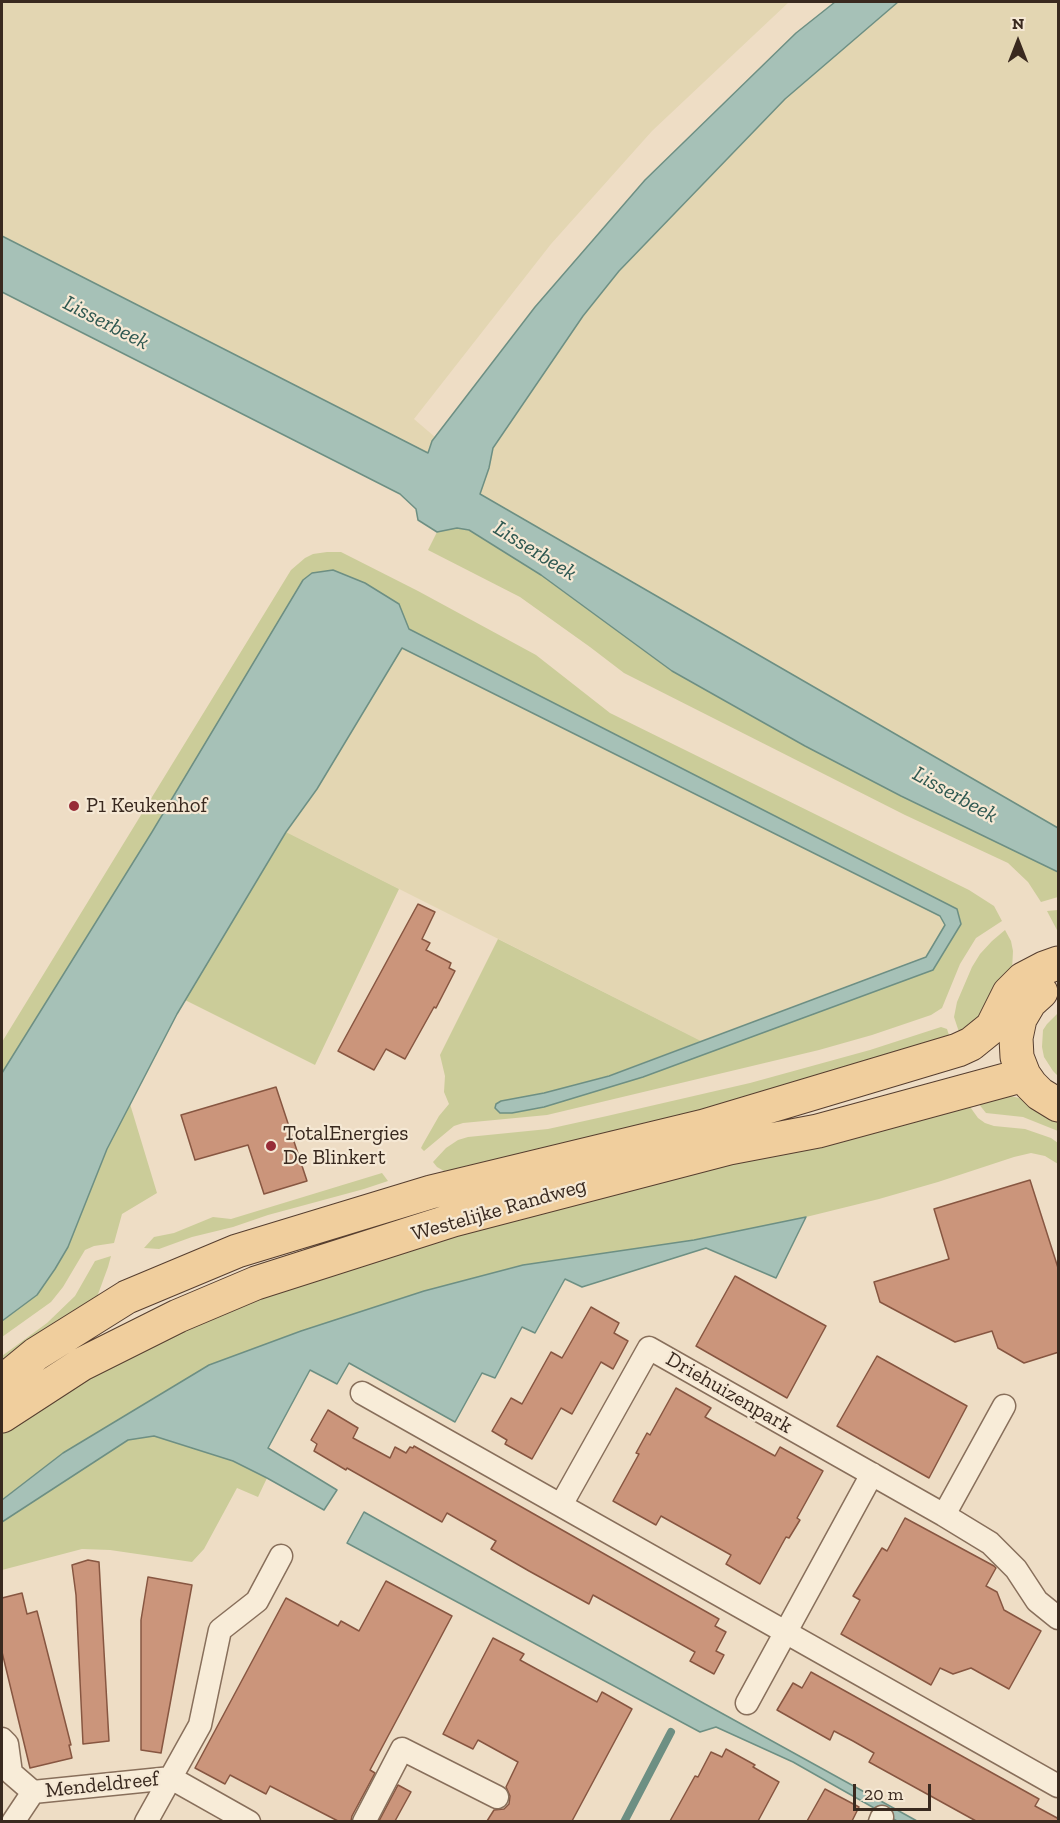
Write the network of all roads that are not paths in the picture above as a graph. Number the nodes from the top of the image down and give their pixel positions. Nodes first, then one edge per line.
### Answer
1 (1046, 979) edge
2 (1024, 1075) junction
3 (1059, 1105) edge
4 (2, 1382) edge
5 (362, 1393) dead end
6 (1004, 1406) dead end
7 (2, 1416) edge
8 (872, 1474) junction
9 (561, 1505) junction
10 (944, 1515) junction
11 (281, 1556) dead end
12 (1059, 1618) edge
13 (785, 1632) junction
14 (747, 1703) dead end
15 (2, 1739) edge
16 (171, 1779) junction
17 (1059, 1786) edge
18 (33, 1792) junction
19 (497, 1797) dead end
20 (13, 1821) edge
21 (146, 1821) edge
22 (249, 1821) edge
23 (364, 1821) edge

1 - 2 main road
1 - 4 main road, Westelijke Randweg
2 - 3 main road
2 - 7 main road, Westelijke Randweg
5 - 9 street
6 - 10 street
8 - 9 street, Driehuizenpark
8 - 10 street, Driehuizenpark
8 - 13 street
9 - 13 street
10 - 12 street, Driehuizenpark
11 - 16 street, Mendeldreef
13 - 14 street
13 - 17 street
15 - 18 street, Mendeldreef
16 - 18 street, Mendeldreef
16 - 21 street, Mendeldreef
16 - 22 street, Mendeldreef
18 - 20 street, Mendeldreef
19 - 23 street

